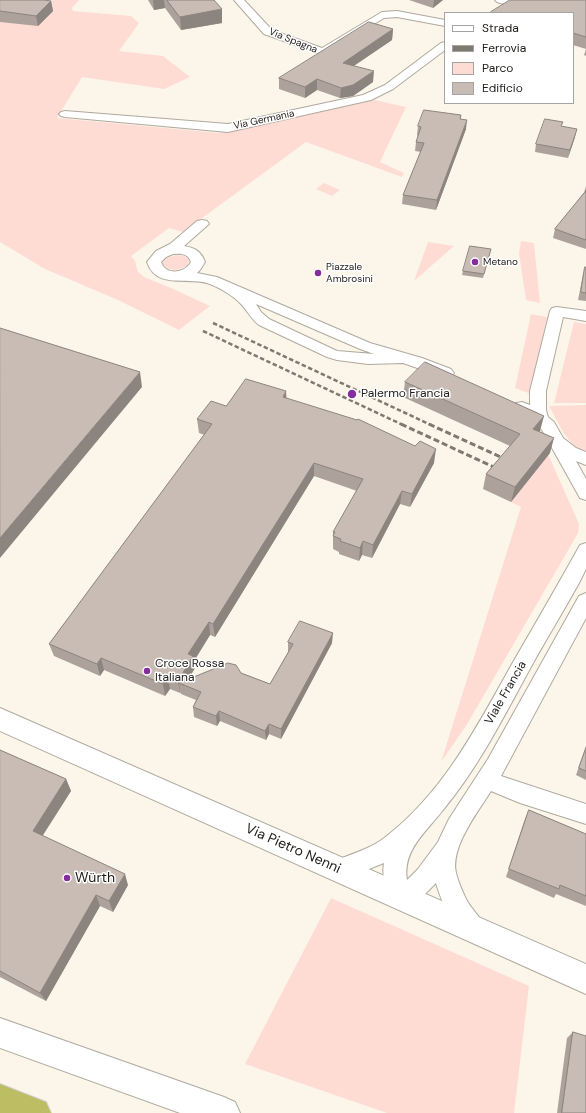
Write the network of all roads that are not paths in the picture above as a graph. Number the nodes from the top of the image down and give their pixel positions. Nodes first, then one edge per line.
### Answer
1 (239, 0) edge
2 (444, 23) edge
3 (444, 46) edge
4 (65, 114) dead end
5 (202, 224) dead end
6 (190, 234) junction
7 (167, 251) junction
8 (186, 251) junction
9 (198, 262) junction
10 (174, 276) junction
11 (212, 280) junction
12 (228, 288) junction
13 (586, 316) edge
14 (404, 358) junction
15 (459, 379) edge
16 (507, 401) edge
17 (541, 419) junction
18 (555, 437) junction
19 (586, 459) edge
20 (586, 494) edge
21 (586, 550) edge
22 (586, 601) edge
23 (0, 719) edge
24 (487, 780) junction
25 (586, 814) edge
26 (413, 828) junction
27 (447, 846) junction
28 (339, 870) junction
29 (402, 898) junction
30 (476, 931) junction
31 (586, 980) edge
32 (0, 1033) edge
33 (0, 1100) edge
34 (35, 1113) edge
35 (224, 1113) edge

1 - 2 street, Via Spagna
3 - 4 street, Via Germania
5 - 6 street
6 - 7 street
6 - 8 street
7 - 8 street
7 - 10 street
8 - 9 street
9 - 10 street
9 - 11 street
10 - 11 street
11 - 12 street
12 - 14 street
12 - 14 street
13 - 17 street
14 - 15 street
16 - 17 street
17 - 18 street
18 - 19 street
18 - 20 street
21 - 26 street, Viale Francia
22 - 24 street, Viale Francia
23 - 28 street, Via Pietro Nenni
24 - 25 street
24 - 27 street, Viale Francia
26 - 28 street, Viale Francia
26 - 29 street, Viale Francia
27 - 29 street, Viale Francia
27 - 30 street, Viale Francia
28 - 29 street, Via Pietro Nenni
29 - 30 street, Via Pietro Nenni
30 - 31 street, Via Pietro Nenni
32 - 35 street
33 - 34 highway

